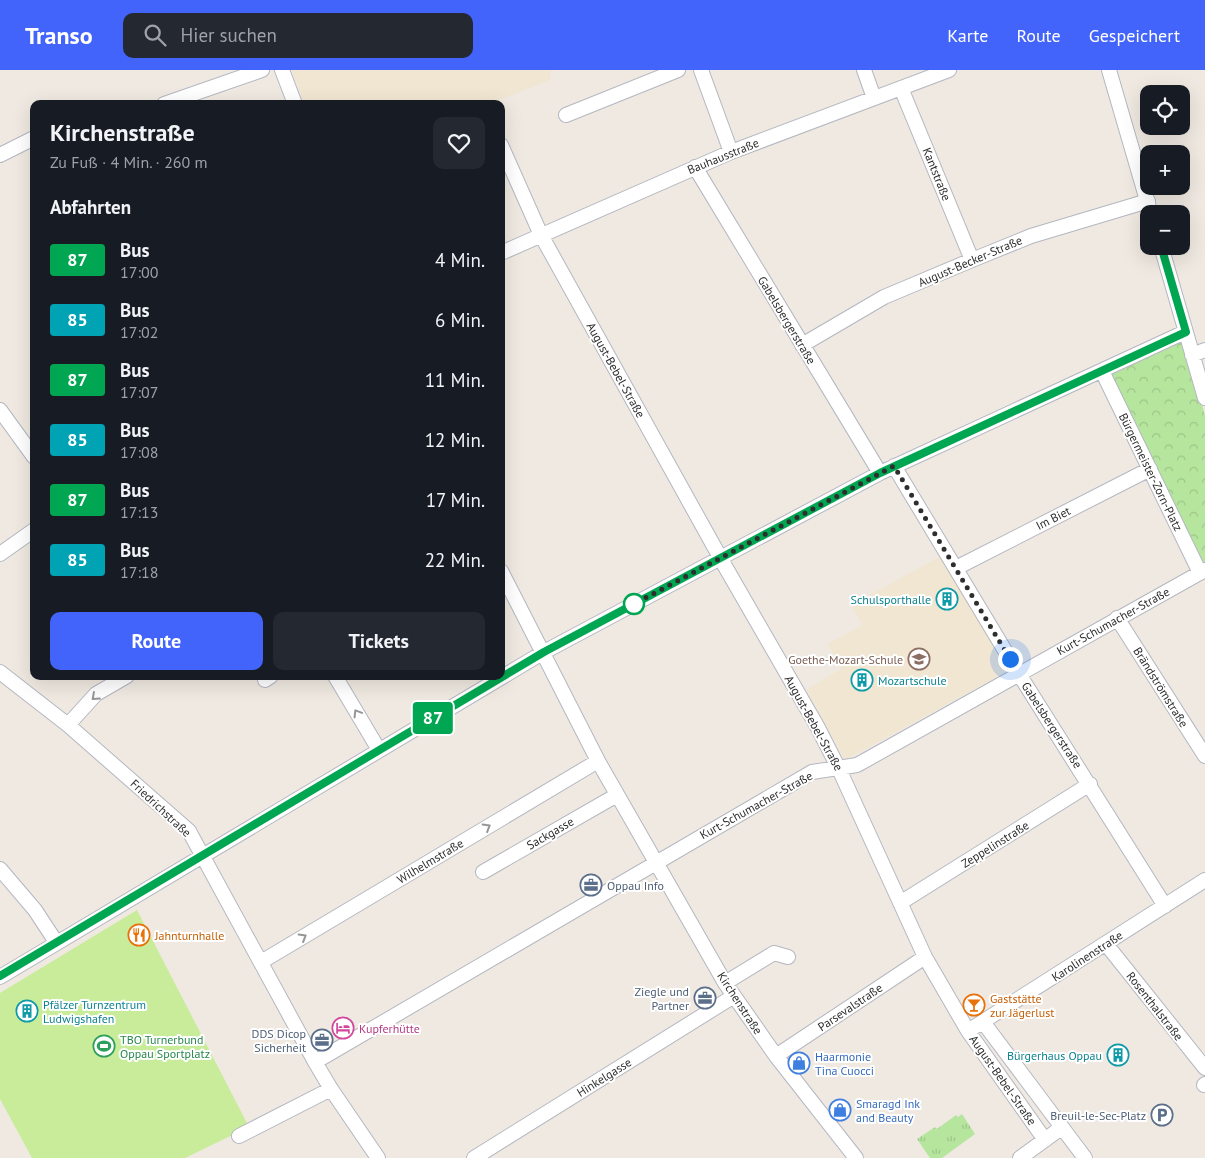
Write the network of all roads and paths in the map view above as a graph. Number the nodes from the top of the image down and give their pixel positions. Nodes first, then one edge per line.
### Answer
1 (262, 70) edge
2 (282, 70) edge
3 (678, 70) edge
4 (701, 70) edge
5 (864, 70) edge
6 (949, 70) edge
7 (1109, 70) edge
8 (901, 88) junction
9 (874, 98) junction
10 (176, 100) edge
11 (293, 100) edge
12 (566, 116) dead end
13 (30, 140) edge
14 (731, 152) junction
15 (505, 154) edge
16 (0, 155) edge
17 (696, 168) junction
18 (1148, 205) edge
19 (1140, 210) edge
20 (541, 235) junction
21 (505, 251) edge
22 (1164, 255) edge
23 (972, 260) junction
24 (1186, 332) junction
25 (802, 345) junction
26 (1199, 352) edge
27 (1102, 371) junction
28 (1205, 398) edge
29 (0, 410) edge
30 (30, 451) edge
31 (894, 466) junction
32 (1150, 469) junction
33 (880, 473) junction
34 (30, 533) edge
35 (0, 554) edge
36 (720, 558) junction
37 (956, 568) junction
38 (1203, 571) edge
39 (505, 579) edge
40 (1117, 618) junction
41 (544, 652) junction
42 (0, 672) edge
43 (1019, 674) junction
44 (505, 675) edge
45 (120, 680) edge
46 (337, 680) edge
47 (497, 680) edge
48 (68, 725) junction
49 (379, 750) junction
50 (1205, 756) edge
51 (598, 760) junction
52 (839, 769) junction
53 (1090, 784) junction
54 (617, 794) junction
55 (204, 854) junction
56 (656, 861) junction
57 (0, 869) edge
58 (483, 872) dead end
59 (1205, 880) edge
60 (900, 903) junction
61 (1165, 906) junction
62 (56, 942) junction
63 (1106, 944) junction
64 (788, 957) dead end
65 (925, 957) junction
66 (261, 962) junction
67 (0, 976) edge
68 (725, 983) junction
69 (734, 996) junction
70 (983, 1022) junction
71 (968, 1031) junction
72 (776, 1056) junction
73 (315, 1062) junction
74 (1205, 1068) edge
75 (331, 1089) junction
76 (1061, 1128) junction
77 (239, 1136) dead end
78 (1045, 1140) junction
79 (378, 1158) edge
80 (474, 1158) edge
81 (856, 1158) edge
82 (1020, 1158) edge
83 (1085, 1158) edge

1 - 10 street
2 - 11 street
3 - 12 street
4 - 14 street
5 - 9 street
6 - 8 street, Bauhausstraße
7 - 18 street
8 - 9 street, Bauhausstraße
8 - 23 street, Kantstraße
9 - 14 street, Bauhausstraße
13 - 16 street
14 - 17 street, Bauhausstraße
15 - 20 street, August-Bebel-Straße
17 - 20 street, Bauhausstraße
17 - 25 street, Gabelsbergerstraße
19 - 23 street, August-Becker-Straße
20 - 21 street, Bauhausstraße
20 - 36 street, August-Bebel-Straße
22 - 24 street
23 - 25 street, August-Becker-Straße
24 - 26 street
24 - 27 street
25 - 33 street, Gabelsbergerstraße
26 - 28 street
27 - 31 street
27 - 32 street, Bürgermeister-Zorn-Platz
29 - 30 street
31 - 33 street
31 - 37 street, Gabelsbergerstraße
32 - 37 street, Im Biet
32 - 38 street, Bürgermeister-Zorn-Platz
33 - 36 street
34 - 35 street
36 - 41 street
36 - 52 street, August-Bebel-Straße
37 - 43 street, Gabelsbergerstraße
38 - 40 street, Kurt-Schumacher-Straße
39 - 41 street, Kirchenstraße
40 - 43 street, Kurt-Schumacher-Straße
40 - 50 street, Brändströmstraße
41 - 44 street
41 - 51 street, Kirchenstraße
42 - 48 street, Friedrichstraße
43 - 52 street, Kurt-Schumacher-Straße
43 - 53 street, Gabelsbergerstraße
45 -> 48 street
49 -> 46 street
47 - 49 street
48 - 55 street, Friedrichstraße
49 - 55 street
51 - 54 street, Kirchenstraße
66 -> 51 street, Wilhelmstraße
52 - 56 street, Kurt-Schumacher-Straße
52 - 60 street, August-Bebel-Straße
53 - 60 street, Zeppelinstraße
53 - 61 street, Gabelsbergerstraße
54 - 56 street, Kirchenstraße
54 - 58 street, Sackgasse
55 - 62 street
55 - 66 street, Friedrichstraße
56 - 68 street, Kirchenstraße
56 - 73 street, Kurt-Schumacher-Straße
57 - 62 street
59 - 61 street, Karolinenstraße
60 - 65 street, August-Bebel-Straße
61 - 63 street, Karolinenstraße
62 - 67 street
63 - 70 street, Karolinenstraße
63 - 74 street, Rosenthalstraße
64 - 68 street
65 - 71 street, August-Bebel-Straße
65 - 72 street, Parsevalstraße
66 - 73 street, Friedrichstraße
68 - 69 street, Kirchenstraße
69 - 72 street, Kirchenstraße
69 - 80 street, Hinkelgasse
70 - 71 street, Karolinenstraße
70 - 76 street, August-Bebel-Straße
71 - 78 street, August-Bebel-Straße
72 - 81 street, Kirchenstraße
73 - 75 street, Friedrichstraße
75 - 77 street
75 - 79 street, Friedrichstraße
76 - 78 street
76 - 83 street, August-Bebel-Straße
78 - 82 street

